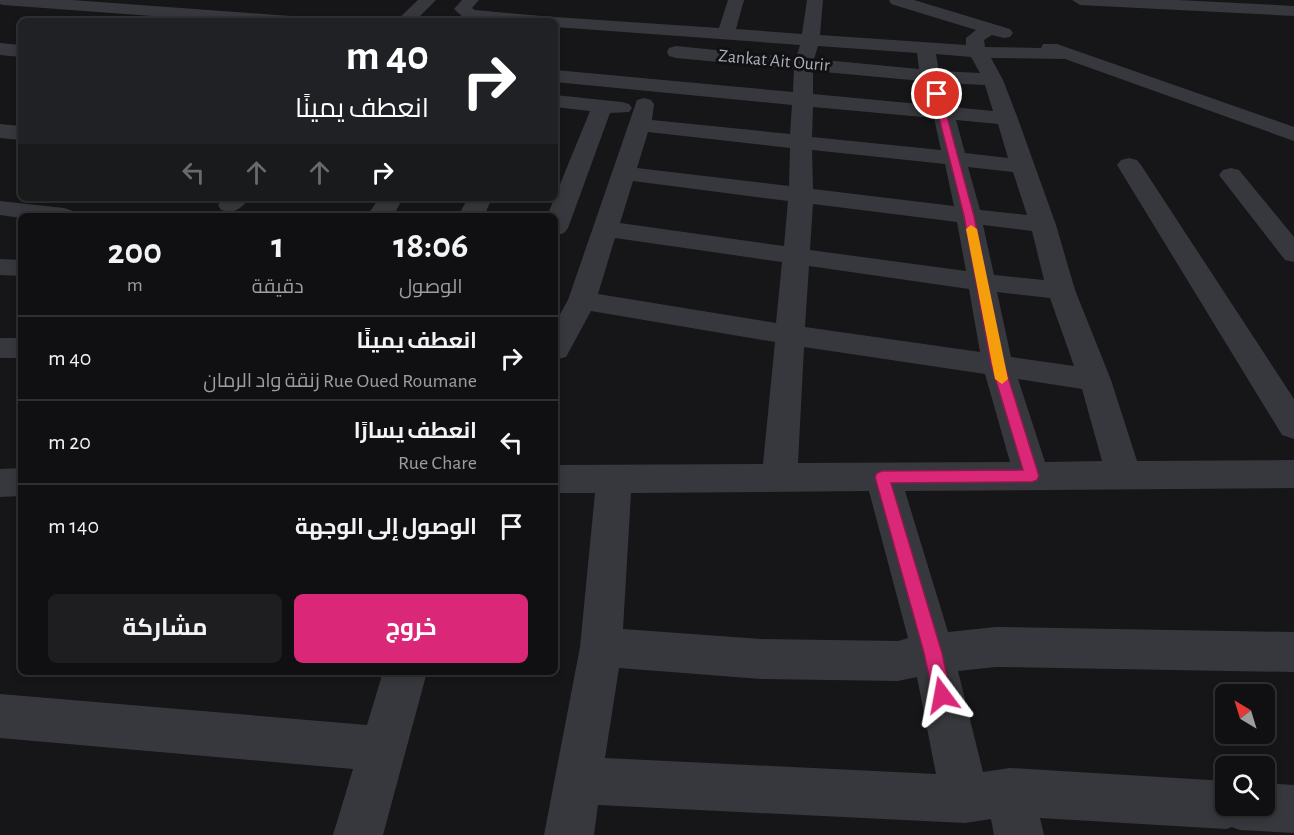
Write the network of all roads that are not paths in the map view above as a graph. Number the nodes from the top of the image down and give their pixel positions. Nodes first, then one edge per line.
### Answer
1 (3, 0) edge
2 (8, 0) edge
3 (428, 0) edge
4 (471, 0) edge
5 (736, 0) edge
6 (815, 0) edge
7 (897, 0) edge
8 (1080, 0) edge
9 (69, 2) edge
10 (1220, 4) edge
11 (646, 9) dead end
12 (1294, 11) edge
13 (255, 18) edge
14 (408, 18) edge
15 (547, 18) edge
16 (558, 19) edge
17 (637, 27) junction
18 (726, 33) junction
19 (667, 40) junction
20 (985, 40) junction
21 (926, 48) junction
22 (0, 49) edge
23 (18, 51) edge
24 (807, 51) junction
25 (558, 76) edge
26 (930, 76) junction
27 (993, 80) junction
28 (651, 84) junction
29 (804, 99) junction
30 (558, 101) edge
31 (602, 105) junction
32 (943, 112) junction
33 (641, 117) junction
34 (1007, 118) junction
35 (1290, 129) edge
36 (0, 131) edge
37 (18, 133) edge
38 (801, 143) junction
39 (955, 159) junction
40 (1129, 165) dead end
41 (1023, 166) junction
42 (624, 173) junction
43 (1231, 175) dead end
44 (801, 195) junction
45 (0, 208) edge
46 (40, 213) edge
47 (969, 216) junction
48 (558, 220) edge
49 (1042, 225) junction
50 (605, 229) junction
51 (1294, 254) edge
52 (796, 255) junction
53 (0, 267) edge
54 (18, 268) edge
55 (982, 282) junction
56 (1061, 290) junction
57 (582, 300) junction
58 (791, 335) junction
59 (558, 344) edge
60 (0, 348) edge
61 (18, 348) edge
62 (997, 364) junction
63 (1095, 380) junction
64 (1294, 426) edge
65 (1294, 474) edge
66 (1124, 475) junction
67 (1032, 476) junction
68 (882, 477) junction
69 (779, 478) junction
70 (558, 479) edge
71 (614, 479) junction
72 (601, 647) junction
73 (1294, 652) edge
74 (933, 653) junction
75 (404, 675) edge
76 (0, 716) edge
77 (383, 749) junction
78 (579, 780) junction
79 (1215, 805) edge
80 (1275, 808) edge
81 (998, 809) edge
82 (1294, 809) edge
83 (358, 835) edge
84 (569, 835) edge

1 - 2 street
2 - 9 street
3 - 14 street
4 - 15 street
5 - 18 street
6 - 24 street
7 - 20 street
8 - 10 street
9 - 13 street
10 - 12 street
11 - 17 street
16 - 17 street
17 - 19 street
18 - 19 street
18 - 24 street
19 - 24 street, Zankat Ait Ourir
19 - 28 street
20 - 21 street
20 - 27 street
20 - 35 street
21 - 24 street
21 - 26 street
22 - 23 street
24 - 26 street, Zankat Ait Ourir
24 - 29 street
25 - 28 street
26 - 27 street, Zankat Ait Ourir
26 - 32 street
27 - 34 street
28 - 29 street
28 - 33 street
29 - 32 street
29 - 38 street
30 - 31 street
31 - 33 street
31 - 48 street
32 - 34 street
32 - 39 street
33 - 38 street
33 - 42 street
34 - 41 street
36 - 37 street
38 - 39 street
38 - 44 street
39 - 41 street
39 - 47 street
40 - 64 street
41 - 49 street
42 - 44 street
42 - 50 street
43 - 51 street
44 - 47 street
44 - 52 street
45 - 46 street
47 - 49 street
47 - 55 street
49 - 56 street
50 - 52 street
50 - 57 street
52 - 55 street
52 - 58 street
53 - 54 street
55 - 56 street
55 - 62 street
56 - 63 street
57 - 58 street
57 - 59 street
58 - 62 street
58 - 69 street
60 - 61 street
62 - 63 street
62 - 67 street
63 - 66 street
65 - 66 street
66 - 67 street
67 - 68 street
68 - 69 street
68 - 74 street
69 - 71 street
70 - 71 street
71 - 72 street
72 - 74 street
72 - 78 street
73 - 74 street
74 - 81 street
75 - 77 street
76 - 77 street
77 - 83 street
78 - 81 street
78 - 84 street
79 - 81 street
80 - 82 street

